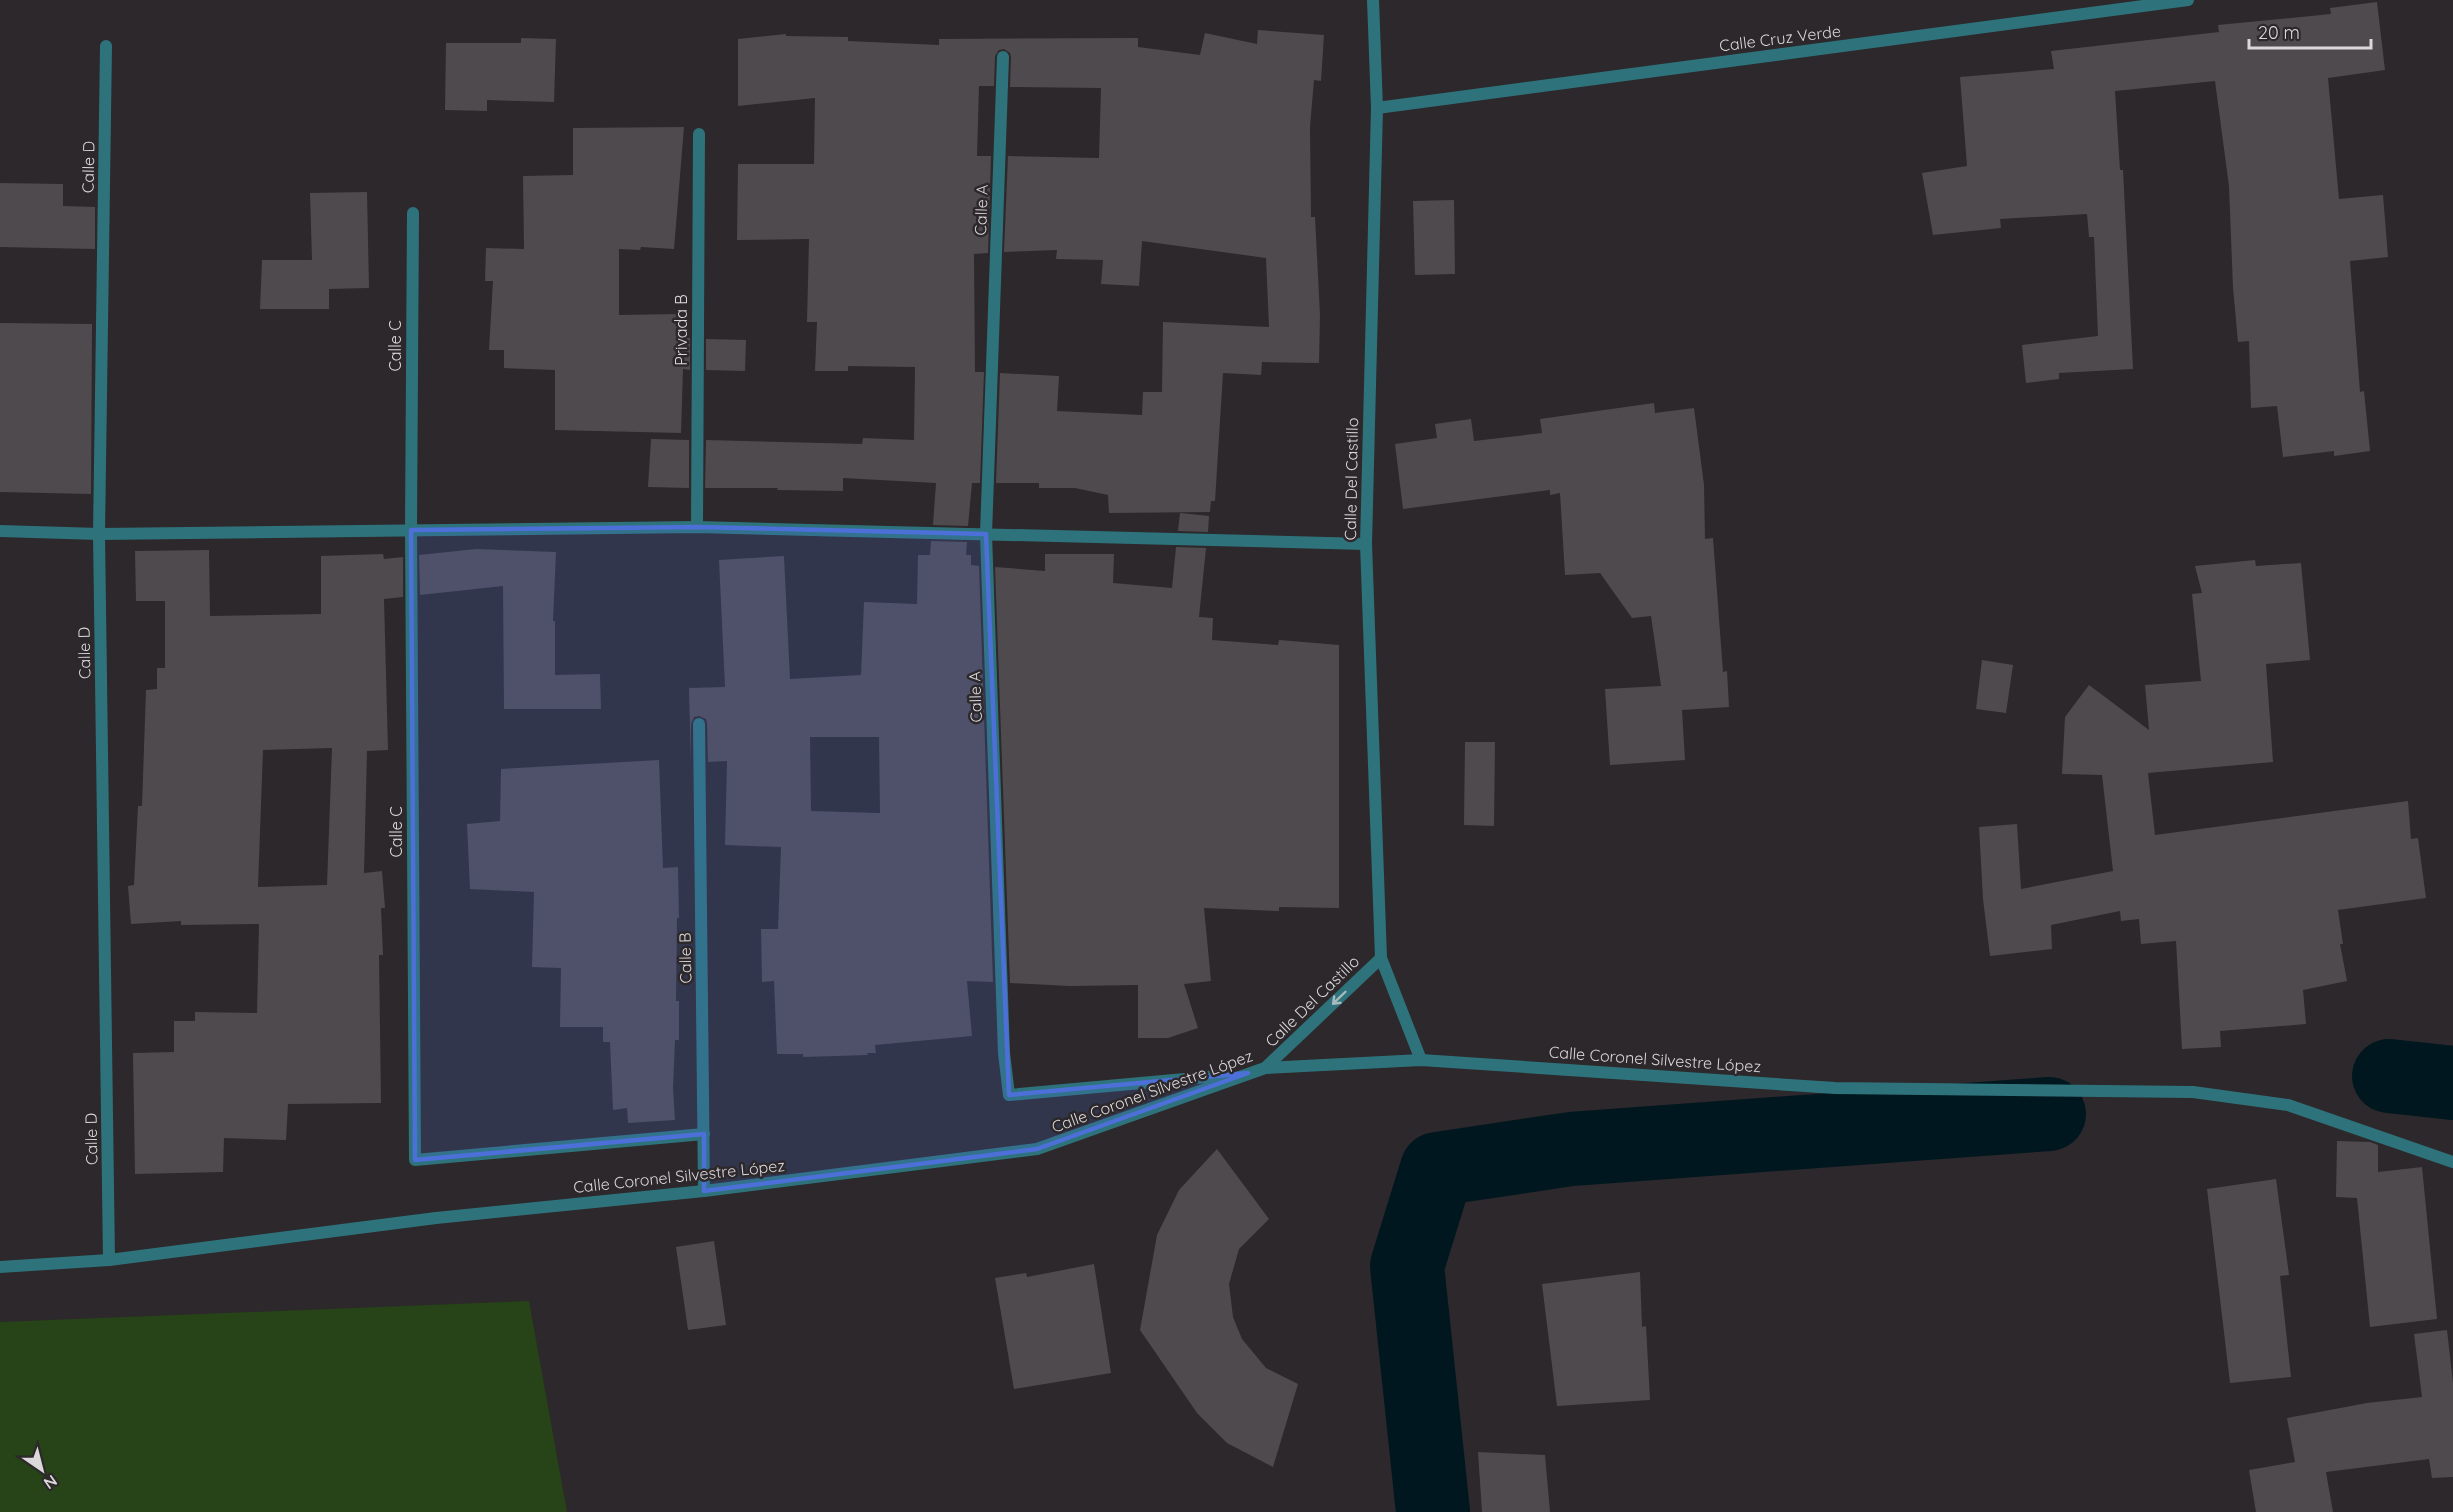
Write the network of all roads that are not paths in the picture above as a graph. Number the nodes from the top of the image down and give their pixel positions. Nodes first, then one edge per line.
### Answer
1 (1373, 0) edge
2 (2188, 0) edge
3 (106, 46) dead end
4 (1003, 57) dead end
5 (1377, 108) junction
6 (699, 134) dead end
7 (413, 213) dead end
8 (697, 527) junction
9 (411, 530) junction
10 (0, 531) edge
11 (99, 534) junction
12 (986, 534) junction
13 (1365, 544) junction
14 (699, 724) dead end
15 (1381, 958) junction
16 (1421, 1060) junction
17 (1265, 1068) junction
18 (1248, 1073) junction
19 (704, 1134) junction
20 (2453, 1162) edge
21 (704, 1191) junction
22 (109, 1260) junction
23 (0, 1267) edge

1 - 5 street, Calle Del Castillo
2 - 5 street, Calle Cruz Verde
3 - 11 street, Calle D
4 - 12 street, Calle A
5 - 13 street, Calle Del Castillo
6 - 8 street, Privada B
7 - 9 street, Calle C
8 - 9 street
8 - 12 street
9 - 11 street
9 - 19 street, Calle C
10 - 11 street
11 - 22 street, Calle D
12 - 13 street
12 - 18 street, Calle A
13 - 15 street, Calle Del Castillo
14 - 19 street, Calle B
15 - 16 street, Calle Del Castillo
15 -> 17 street, Calle Del Castillo
16 - 17 street, Calle Coronel Silvestre López
16 - 20 street, Calle Coronel Silvestre López
17 - 18 street, Calle Coronel Silvestre López
18 - 21 street, Calle Coronel Silvestre López
19 - 21 street, Calle B
21 - 22 street, Calle Coronel Silvestre López
22 - 23 street, Calle Coronel Silvestre López

